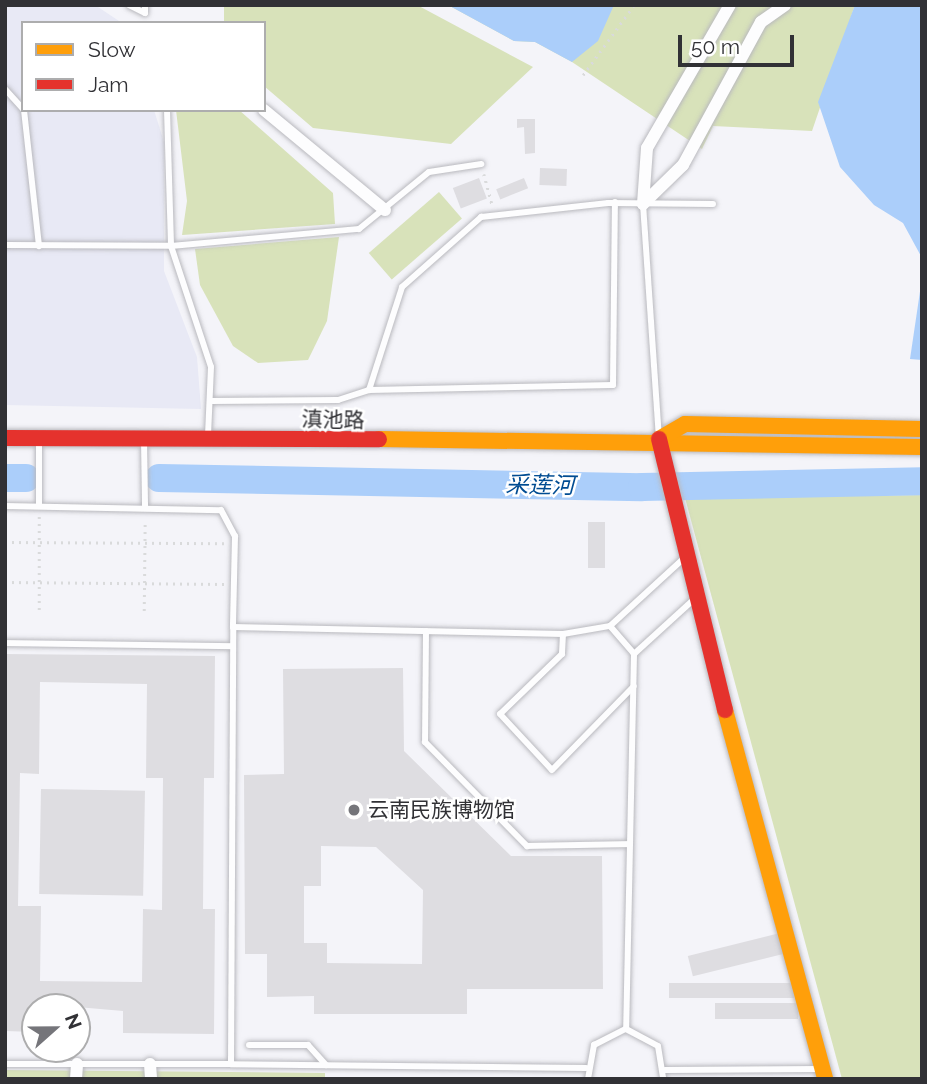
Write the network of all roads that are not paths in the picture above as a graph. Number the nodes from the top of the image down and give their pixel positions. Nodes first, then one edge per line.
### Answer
1 (128, 5) edge
2 (145, 5) edge
3 (730, 5) edge
4 (785, 5) edge
5 (5, 89) edge
6 (21, 108) edge
7 (23, 112) edge
8 (167, 112) edge
9 (266, 112) edge
10 (481, 164) road end
11 (615, 202) junction
12 (643, 204) junction
13 (713, 204) dead end
14 (385, 210) junction
15 (5, 245) edge
16 (39, 246) junction
17 (171, 246) junction
18 (369, 390) junction
19 (210, 401) junction
20 (922, 429) edge
21 (5, 438) edge
22 (39, 438) junction
23 (144, 438) junction
24 (208, 439) junction
25 (659, 439) junction
26 (922, 447) edge
27 (5, 506) edge
28 (39, 506) junction
29 (145, 506) junction
30 (684, 558) junction
31 (695, 599) junction
32 (611, 626) junction
33 (233, 627) junction
34 (426, 631) junction
35 (563, 634) junction
36 (5, 643) edge
37 (233, 646) junction
38 (634, 654) junction
39 (634, 686) junction
40 (630, 844) junction
41 (626, 1029) junction
42 (249, 1045) dead end
43 (5, 1064) edge
44 (77, 1064) junction
45 (150, 1064) junction
46 (231, 1064) junction
47 (326, 1065) junction
48 (586, 1068) junction
49 (665, 1070) junction
50 (823, 1074) edge
51 (76, 1079) edge
52 (151, 1079) edge
53 (588, 1079) edge
54 (663, 1079) edge

1 - 2 lane
3 - 12 street
4 - 12 street
5 - 6 lane
7 - 16 lane
8 - 17 lane
9 - 14 street
10 - 14 lane
11 - 12 lane
11 - 18 lane
11 - 18 lane
12 - 13 lane
12 - 25 lane
14 - 17 lane
15 - 16 lane
16 - 17 lane
17 - 19 lane
18 - 19 lane
19 - 24 lane
20 - 25 main road, 滇池路
21 - 22 main road, 滇池路
22 - 23 main road, 滇池路
22 - 28 lane
23 - 24 main road, 滇池路
23 - 29 lane
24 - 25 main road, 滇池路
25 - 26 main road, 滇池路
25 - 30 main road
27 - 28 lane
28 - 29 lane
29 - 33 lane
30 - 31 main road
30 - 32 lane
31 - 38 lane
31 - 50 main road
32 - 35 lane
32 - 38 lane
33 - 34 lane
33 - 37 lane
34 - 35 lane
34 - 40 lane
35 - 39 lane
36 - 37 lane
37 - 46 lane
38 - 39 lane
39 - 40 lane
40 - 41 lane
41 - 48 lane
41 - 49 lane
42 - 47 lane
43 - 44 lane
44 - 45 lane
44 - 51 street
45 - 46 lane
45 - 52 street
46 - 47 lane
47 - 48 lane
48 - 53 lane
49 - 50 lane
49 - 54 lane

